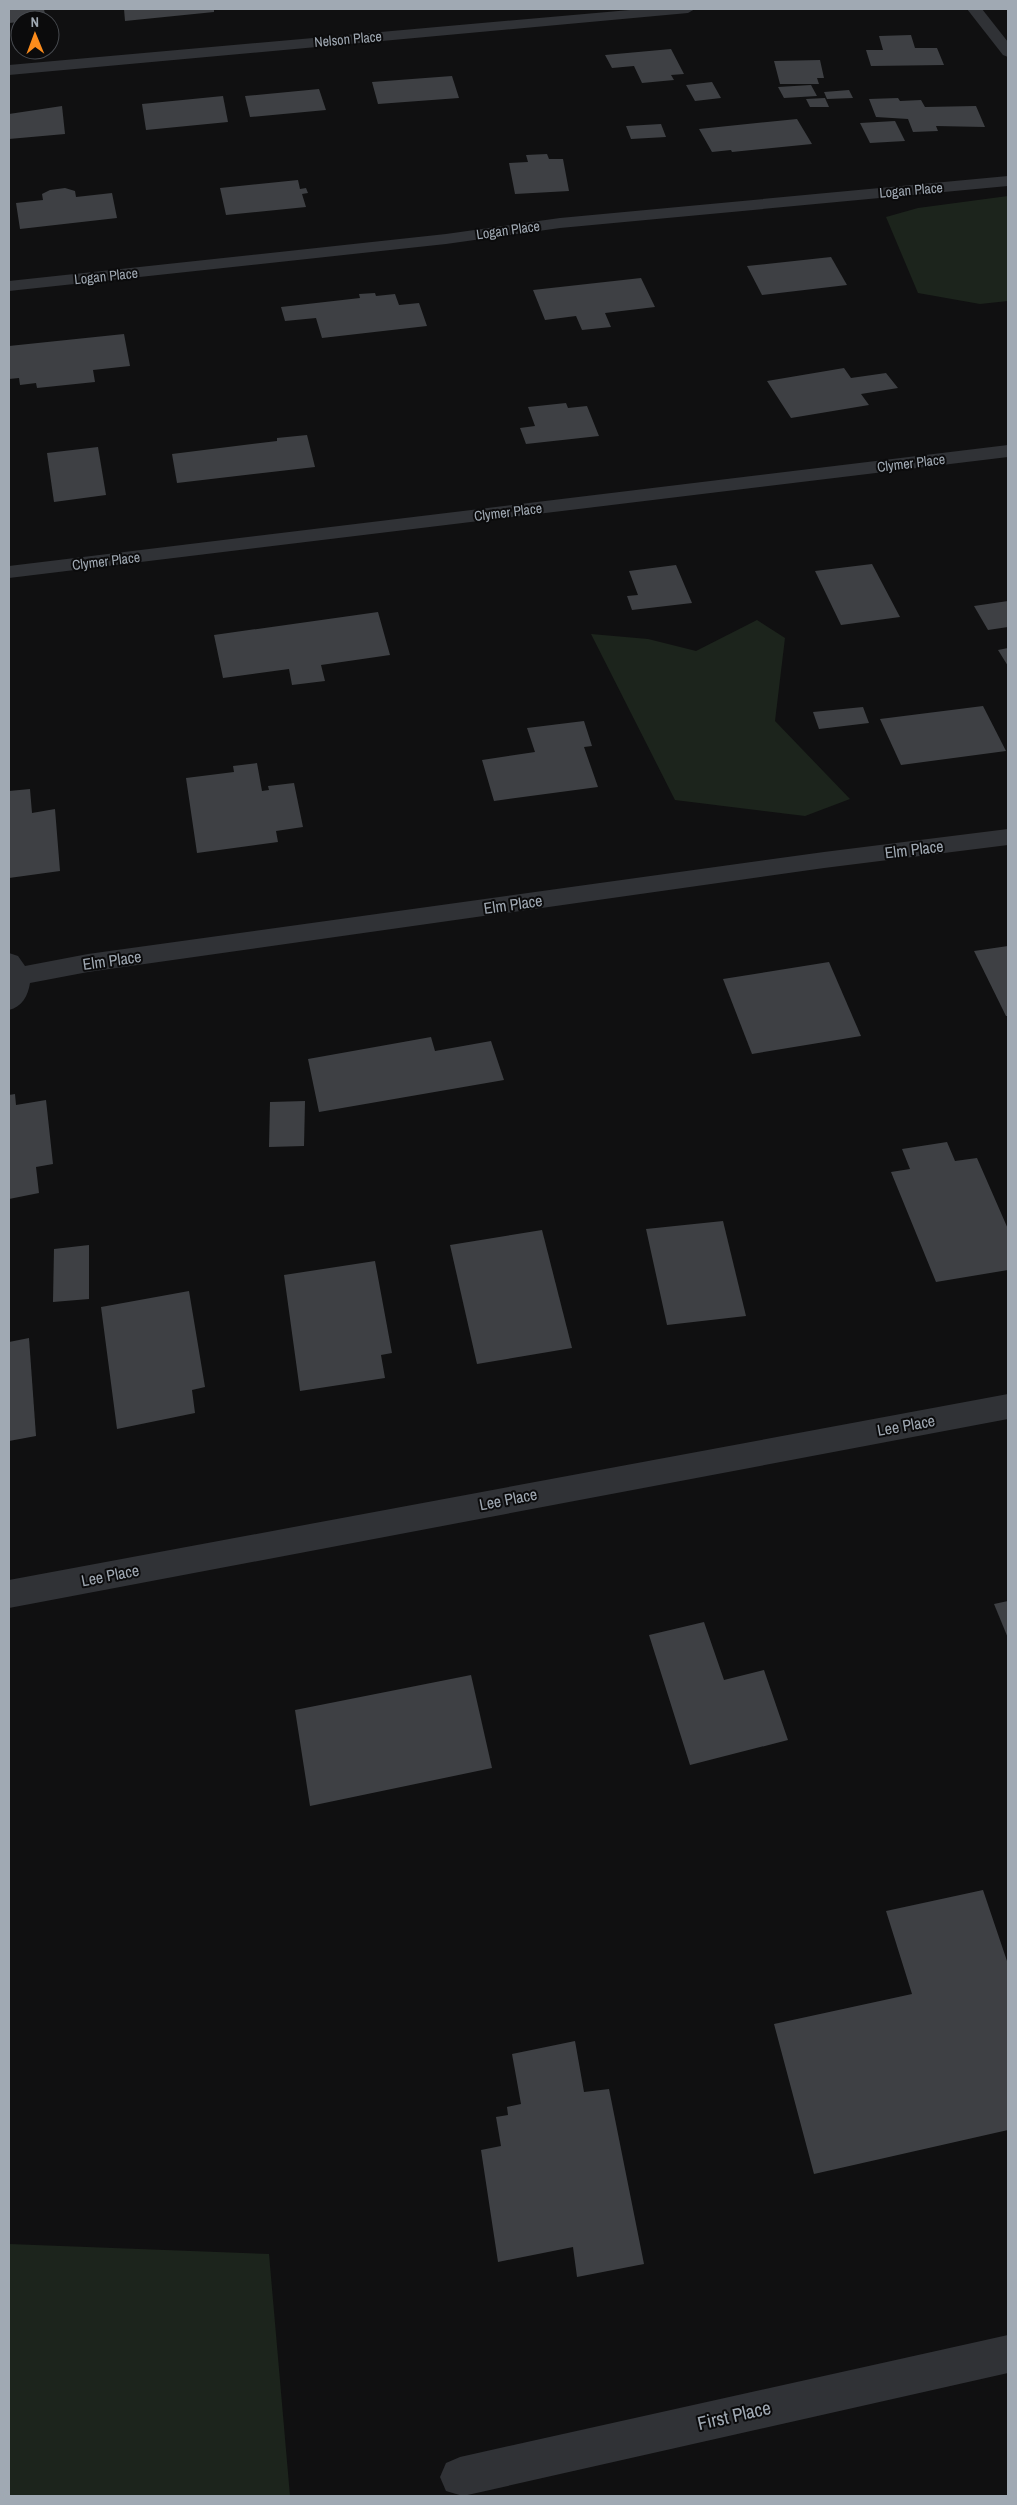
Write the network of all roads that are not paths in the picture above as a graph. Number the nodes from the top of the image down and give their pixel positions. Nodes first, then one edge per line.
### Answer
1 (688, 9) edge
2 (974, 9) edge
3 (1008, 52) edge
4 (9, 70) edge
5 (1008, 181) edge
6 (9, 286) edge
7 (1008, 451) edge
8 (9, 572) edge
9 (1008, 837) edge
10 (13, 969) edge
11 (9, 1001) edge
12 (1008, 1406) edge
13 (9, 1594) edge
14 (1008, 2354) edge
15 (460, 2477) dead end

1 - 4 street, Nelson Place
2 - 3 street
5 - 6 street, Logan Place
7 - 8 street, Clymer Place
9 - 10 street, Elm Place
10 - 11 street, Elm Place
12 - 13 street, Lee Place
14 - 15 street, First Place

